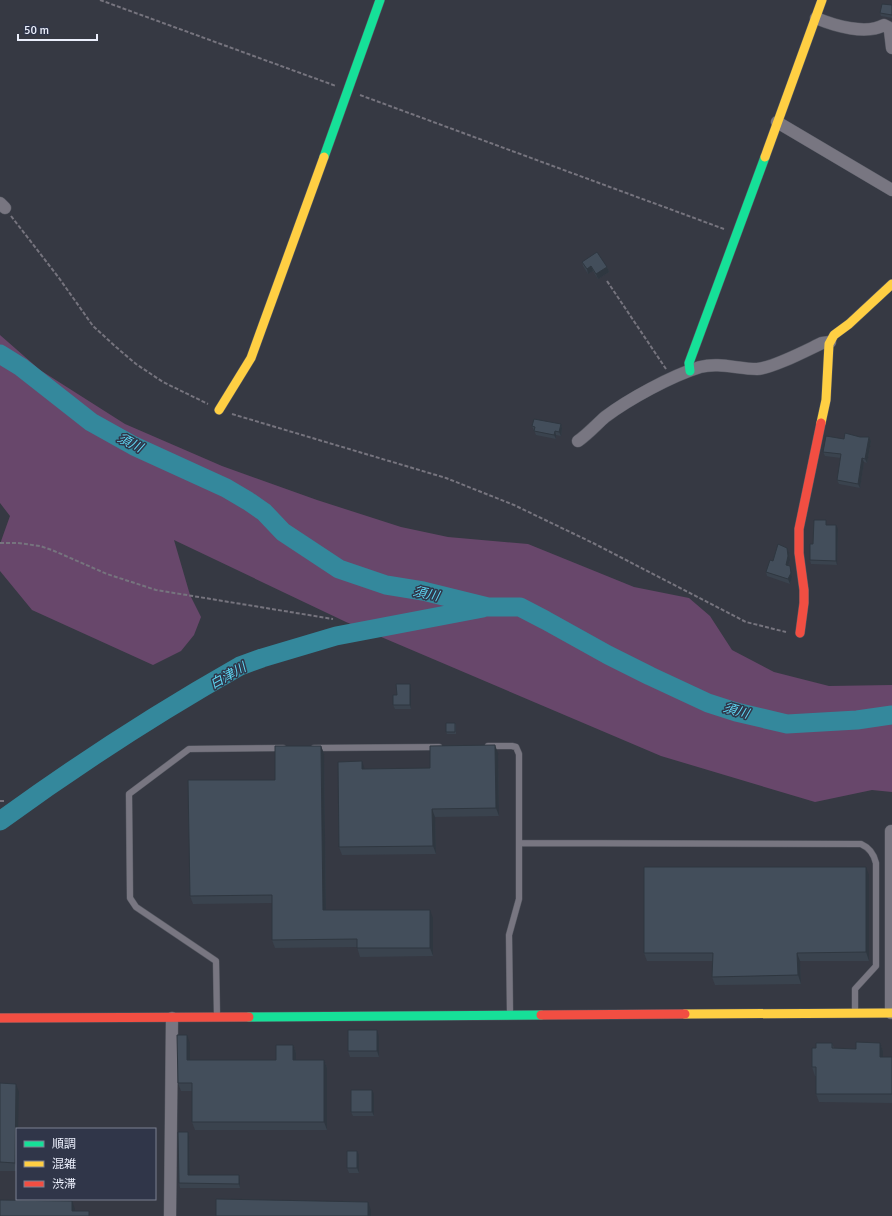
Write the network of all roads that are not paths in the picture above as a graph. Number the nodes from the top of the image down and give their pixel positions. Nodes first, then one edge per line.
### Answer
1 (380, 0) edge
2 (822, 0) edge
3 (816, 18) junction
4 (892, 48) edge
5 (777, 122) junction
6 (892, 190) edge
7 (892, 284) edge
8 (830, 342) junction
9 (690, 371) junction
10 (220, 410) road end
11 (578, 441) dead end
12 (800, 633) road end
13 (449, 746) edge
14 (480, 746) edge
15 (291, 748) edge
16 (307, 748) edge
17 (892, 831) edge
18 (519, 843) junction
19 (855, 1013) junction
20 (891, 1013) edge
21 (510, 1014) junction
22 (217, 1017) junction
23 (0, 1018) edge
24 (172, 1018) junction
25 (170, 1216) edge

1 - 10 street
2 - 3 street
3 - 4 street
3 - 5 street
5 - 6 street
5 - 9 street
7 - 8 street
8 - 9 street
8 - 12 street
9 - 11 street
13 - 16 lane
14 - 18 lane
15 - 22 lane
17 - 20 street
18 - 19 lane
18 - 21 lane
19 - 20 street
19 - 21 street
21 - 22 street
22 - 24 street
23 - 24 street
24 - 25 street

